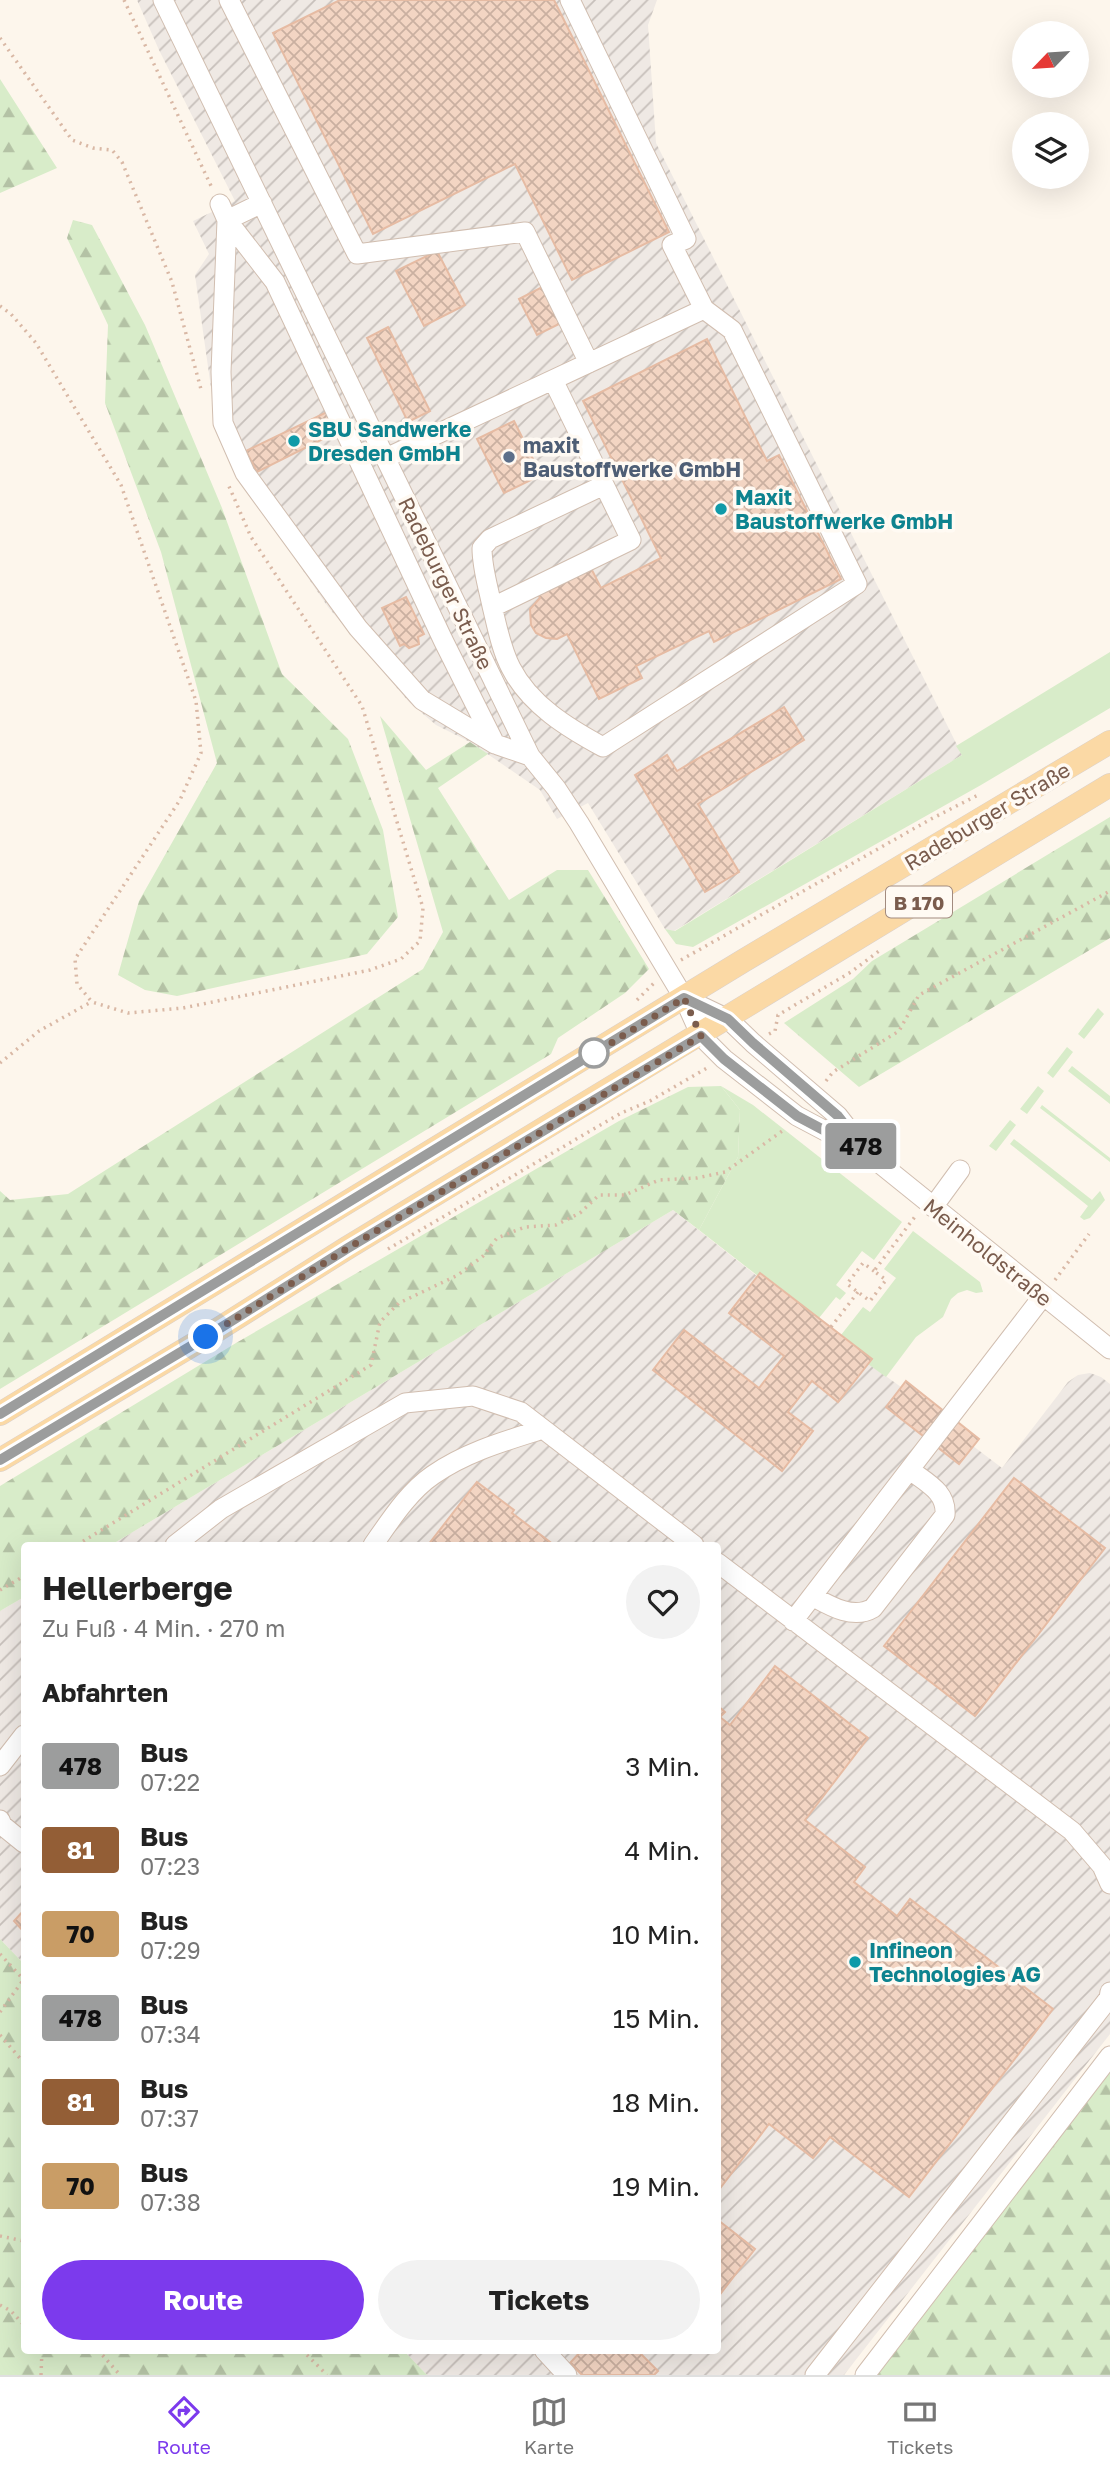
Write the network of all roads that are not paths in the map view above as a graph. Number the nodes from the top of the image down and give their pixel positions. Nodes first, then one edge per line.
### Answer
1 (163, 0) edge
2 (229, 0) edge
3 (570, 0) edge
4 (262, 203) junction
5 (223, 212) junction
6 (704, 309) junction
7 (590, 363) junction
8 (553, 380) junction
9 (386, 458) junction
10 (604, 485) junction
11 (493, 607) junction
12 (1110, 742) edge
13 (495, 744) junction
14 (530, 756) junction
15 (1110, 785) edge
16 (684, 998) junction
17 (728, 1019) junction
18 (701, 1036) junction
19 (867, 1153) junction
20 (960, 1170) dead end
21 (930, 1204) junction
22 (1043, 1296) junction
23 (1110, 1349) edge
24 (0, 1413) edge
25 (543, 1429) junction
26 (0, 1460) edge
27 (910, 1470) junction
28 (179, 1542) edge
29 (375, 1542) edge
30 (690, 1542) edge
31 (721, 1565) edge
32 (812, 1596) junction
33 (793, 1621) junction
34 (21, 1739) edge
35 (0, 1766) edge
36 (0, 1819) edge
37 (21, 1841) edge
38 (1110, 1884) edge
39 (1110, 1992) edge
40 (1110, 2056) edge
41 (548, 2354) edge
42 (567, 2375) edge
43 (815, 2375) edge
44 (865, 2375) edge

1 - 4 street, Radeburger Straße
2 - 7 street
3 - 6 street
4 - 5 street
4 - 9 street, Radeburger Straße
5 - 13 street
5 - 13 street
6 - 7 street
6 - 11 street
7 - 8 street
8 - 9 street
8 - 10 street
9 - 14 street, Radeburger Straße
10 - 11 street
10 - 11 street
12 - 16 main road, Radeburger Straße / B 170
13 - 14 street
14 - 16 street, Radeburger Straße
15 - 17 main road, Radeburger Straße / B 170
16 - 17 street, Meinholdstraße
16 - 18 street, Meinholdstraße
16 - 24 main road, Radeburger Straße / B 170
17 - 18 main road, Radeburger Straße / B 170
17 - 19 street, Meinholdstraße
18 - 19 street, Meinholdstraße
18 - 26 main road, Radeburger Straße / B 170
19 - 21 street, Meinholdstraße
20 - 21 street
21 - 22 street, Meinholdstraße
22 - 23 street, Meinholdstraße
22 - 27 street
25 - 28 street
25 - 29 street
25 - 30 street
27 - 32 street
27 - 32 street
31 - 33 street
32 - 33 street
33 - 38 street
34 - 35 street
36 - 37 street
39 - 43 street
40 - 44 street
41 - 42 street

